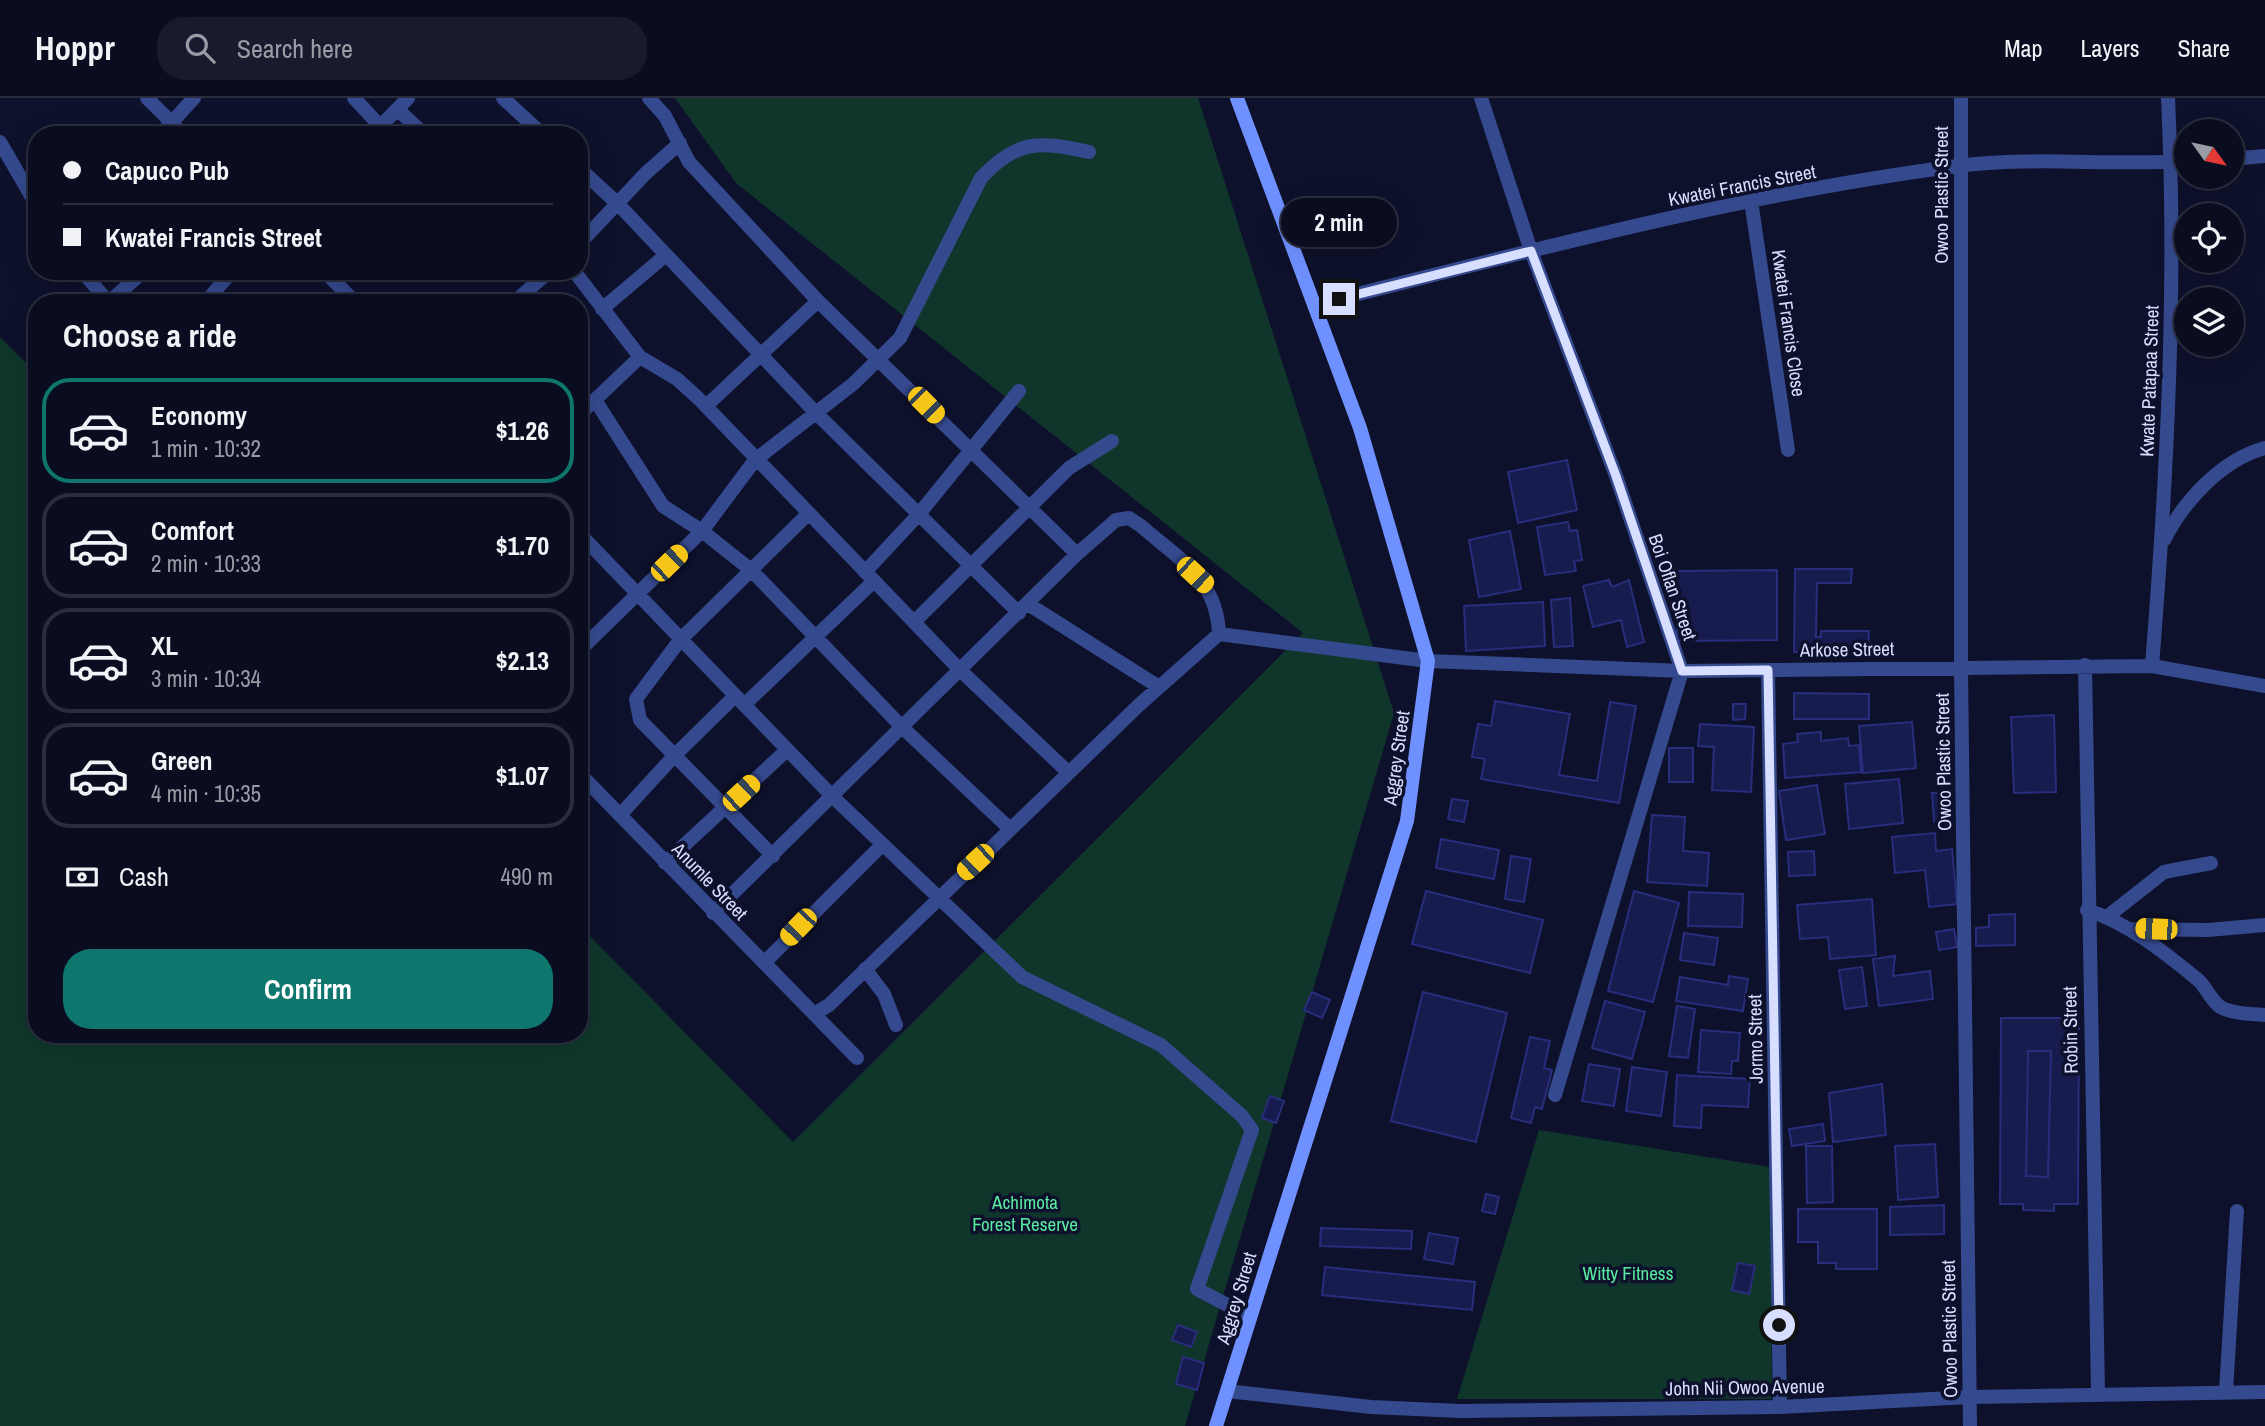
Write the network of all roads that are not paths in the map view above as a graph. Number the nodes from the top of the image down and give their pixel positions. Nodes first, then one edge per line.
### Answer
1 (147, 98) edge
2 (194, 98) edge
3 (354, 98) edge
4 (408, 98) edge
5 (503, 98) edge
6 (649, 98) edge
7 (1237, 98) edge
8 (1481, 98) edge
9 (1961, 98) edge
10 (2168, 98) edge
11 (397, 109) junction
12 (172, 123) junction
13 (169, 126) edge
14 (175, 126) edge
15 (373, 126) edge
16 (380, 126) edge
17 (415, 126) edge
18 (533, 126) edge
19 (0, 142) edge
20 (680, 143) junction
21 (1089, 152) dead end
22 (2265, 156) edge
23 (2244, 158) edge
24 (2170, 162) junction
25 (2174, 162) edge
26 (1959, 165) junction
27 (588, 176) edge
28 (28, 190) edge
29 (1751, 201) junction
30 (618, 204) junction
31 (588, 235) edge
32 (1531, 251) junction
33 (666, 255) junction
34 (90, 280) edge
35 (134, 280) edge
36 (333, 280) edge
37 (540, 280) edge
38 (581, 280) edge
39 (101, 294) edge
40 (119, 294) edge
41 (347, 294) edge
42 (523, 294) edge
43 (818, 302) junction
44 (1314, 305) junction
45 (602, 309) junction
46 (760, 354) junction
47 (640, 357) junction
48 (878, 359) junction
49 (1019, 391) dead end
50 (595, 400) junction
51 (706, 406) junction
52 (588, 407) edge
53 (817, 414) junction
54 (1112, 441) dead end
55 (2265, 448) edge
56 (1788, 450) dead end
57 (972, 451) junction
58 (755, 460) junction
59 (1029, 505) junction
60 (808, 514) junction
61 (919, 514) junction
62 (702, 531) junction
63 (2162, 544) junction
64 (588, 546) edge
65 (1077, 554) junction
66 (971, 566) junction
67 (751, 570) junction
68 (870, 576) junction
69 (634, 594) junction
70 (1023, 609) junction
71 (914, 622) junction
72 (1219, 634) junction
73 (817, 636) junction
74 (680, 640) junction
75 (588, 642) edge
76 (1428, 662) junction
77 (2085, 665) junction
78 (2152, 666) junction
79 (1961, 667) junction
80 (1768, 670) junction
81 (961, 671) junction
82 (1682, 671) junction
83 (2265, 686) edge
84 (1159, 687) junction
85 (739, 700) junction
86 (903, 728) junction
87 (787, 750) junction
88 (674, 756) junction
89 (1069, 773) junction
90 (588, 782) edge
91 (832, 796) junction
92 (725, 807) junction
93 (620, 815) junction
94 (1010, 829) junction
95 (882, 845) junction
96 (773, 856) junction
97 (665, 863) junction
98 (2211, 863) dead end
99 (938, 897) junction
100 (2087, 910) junction
101 (713, 913) junction
102 (2108, 916) junction
103 (2265, 925) edge
104 (2130, 929) junction
105 (764, 963) junction
106 (865, 969) junction
107 (814, 1014) junction
108 (2265, 1015) edge
109 (896, 1025) dead end
110 (857, 1058) dead end
111 (1555, 1095) dead end
112 (2237, 1211) dead end
113 (1250, 1317) junction
114 (1227, 1391) junction
115 (2226, 1392) junction
116 (2265, 1392) edge
117 (2098, 1394) junction
118 (1969, 1397) junction
119 (1780, 1407) junction
120 (1460, 1411) junction
121 (1216, 1426) edge
122 (1457, 1426) edge
123 (1970, 1426) edge

1 - 12 street
2 - 12 street
3 - 15 street
4 - 11 street
5 - 18 street
6 - 20 street
7 - 44 main road, Aggrey Street
8 - 32 street, Boi Oflan Street
9 - 26 street, Owoo Plastic Street
10 - 24 street, Kwate Patapaa Street
11 - 16 street
11 - 17 street
12 - 13 street
12 - 14 street
19 - 28 street
20 - 30 street
20 - 43 street
21 - 48 street
22 - 23 street
24 - 25 street, Kwatei Francis Street
24 - 26 street, Kwatei Francis Street
24 - 63 street, Kwate Patapaa Street
26 - 29 street, Kwatei Francis Street
26 - 79 street, Owoo Plastic Street
27 - 30 street
29 - 32 street, Kwatei Francis Street
29 - 56 street, Kwatei Francis Close
30 - 31 street
30 - 33 street
32 - 44 street, Kwatei Francis Street
32 - 82 street, Boi Oflan Street
33 - 45 street
33 - 46 street
34 - 39 street
35 - 40 street
36 - 41 street
37 - 42 street
38 - 45 street
43 - 46 street
43 - 48 street
44 - 76 main road, Aggrey Street
45 - 47 street
46 - 51 street
46 - 53 street
47 - 50 street
47 - 51 street
48 - 53 street
48 - 57 street
49 - 57 street
50 - 52 street
50 - 62 street
51 - 58 street
53 - 58 street
53 - 61 street
54 - 59 street
55 - 63 street
57 - 59 street
57 - 61 street
58 - 60 street
58 - 62 street
59 - 65 street
59 - 66 street
60 - 67 street
60 - 68 street
61 - 66 street
61 - 68 street
62 - 67 street
62 - 69 street
63 - 78 street, Kwate Patapaa Street
64 - 69 street
65 - 70 street
65 - 72 street
66 - 70 street
66 - 71 street
67 - 73 street
67 - 74 street
68 - 71 street
68 - 73 street
69 - 74 street
69 - 75 street
70 - 81 street
70 - 84 street
71 - 81 street
72 - 76 street, Arkose Street
72 - 84 street
73 - 85 street
73 - 86 street
74 - 85 street
74 - 88 street
76 - 82 street, Arkose Street
76 - 113 main road, Aggrey Street
77 - 78 street, Arkose Street
77 - 79 street, Arkose Street
77 - 100 street, Robin Street
78 - 83 street, Arkose Street
79 - 80 street, Arkose Street
79 - 118 street, Owoo Plastic Street
80 - 82 street, Arkose Street
80 - 119 street, Jormo Street
81 - 86 street
81 - 89 street
82 - 111 street, Boi Oflan Street
84 - 89 street
85 - 87 street
85 - 88 street
86 - 91 street
86 - 94 street
87 - 91 street
87 - 92 street
88 - 92 street
88 - 93 street
89 - 94 street
90 - 93 street, Anumle Street
91 - 95 street
91 - 96 street
92 - 96 street
92 - 97 street
93 - 97 street, Anumle Street
94 - 99 street
95 - 99 street
95 - 105 street
96 - 101 street
97 - 101 street, Anumle Street
98 - 102 street
99 - 106 street
99 - 113 street
100 - 102 street
100 - 117 street, Robin Street
101 - 105 street, Anumle Street
102 - 104 street
103 - 104 street
104 - 108 street
105 - 107 street, Anumle Street
106 - 107 street
106 - 109 street
107 - 110 street, Anumle Street
112 - 115 street
113 - 114 main road, Aggrey Street
114 - 120 street, John Nii Owoo Avenue
114 - 121 main road, Aggrey Street
115 - 116 street, John Nii Owoo Avenue
115 - 117 street, John Nii Owoo Avenue
117 - 118 street, John Nii Owoo Avenue
118 - 119 street, John Nii Owoo Avenue
118 - 123 street, Owoo Plastic Street
119 - 120 street, John Nii Owoo Avenue
120 - 122 street

